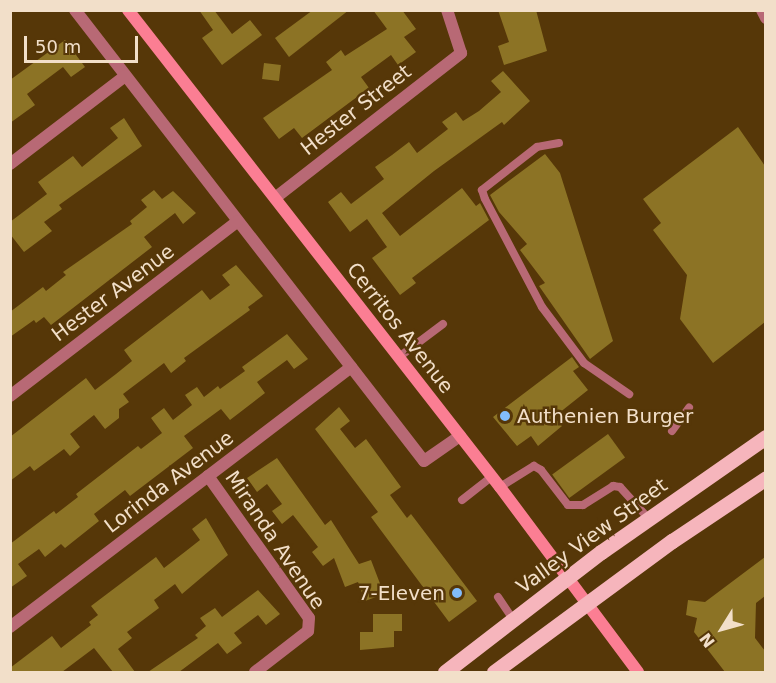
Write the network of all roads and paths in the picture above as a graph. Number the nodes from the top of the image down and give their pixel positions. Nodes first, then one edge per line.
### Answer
1 (75, 10) edge
2 (128, 10) edge
3 (447, 10) edge
4 (762, 10) edge
5 (765, 18) edge
6 (126, 76) junction
7 (559, 143) dead end
8 (10, 164) edge
9 (275, 198) junction
10 (238, 221) junction
11 (443, 324) dead end
12 (399, 357) junction
13 (351, 367) junction
14 (629, 394) dead end
15 (10, 396) edge
16 (689, 408) dead end
17 (672, 431) dead end
18 (460, 436) junction
19 (765, 437) edge
20 (208, 476) junction
21 (491, 477) junction
22 (765, 478) edge
23 (500, 487) junction
24 (462, 500) dead end
25 (650, 519) junction
26 (568, 580) junction
27 (498, 597) dead end
28 (586, 604) junction
29 (513, 619) junction
30 (10, 627) edge
31 (255, 672) edge
32 (445, 672) edge
33 (494, 672) edge
34 (638, 672) edge

1 - 6 street
2 - 9 main road, Cerritos Avenue
3 - 9 street, Hester Street
4 - 5 street
6 - 8 street
6 - 10 street
7 - 14 lane
9 - 12 main road, Cerritos Avenue
10 - 13 street
10 - 15 street, Hester Avenue
11 - 12 lane
12 - 18 main road, Cerritos Avenue
13 - 18 street
13 - 20 street, Lorinda Avenue
16 - 17 lane
18 - 21 main road, Cerritos Avenue
19 - 25 main road, Valley View Street
20 - 30 street, Lorinda Avenue
20 - 31 street, Miranda Avenue
21 - 23 main road, Cerritos Avenue
21 - 24 lane
22 - 28 main road
23 - 25 lane
23 - 26 main road, Cerritos Avenue
25 - 26 main road, Valley View Street
26 - 28 main road, Cerritos Avenue
26 - 29 main road, Valley View Street
27 - 29 lane
28 - 33 main road
28 - 34 main road, Cerritos Avenue
29 - 32 main road, Valley View Street

